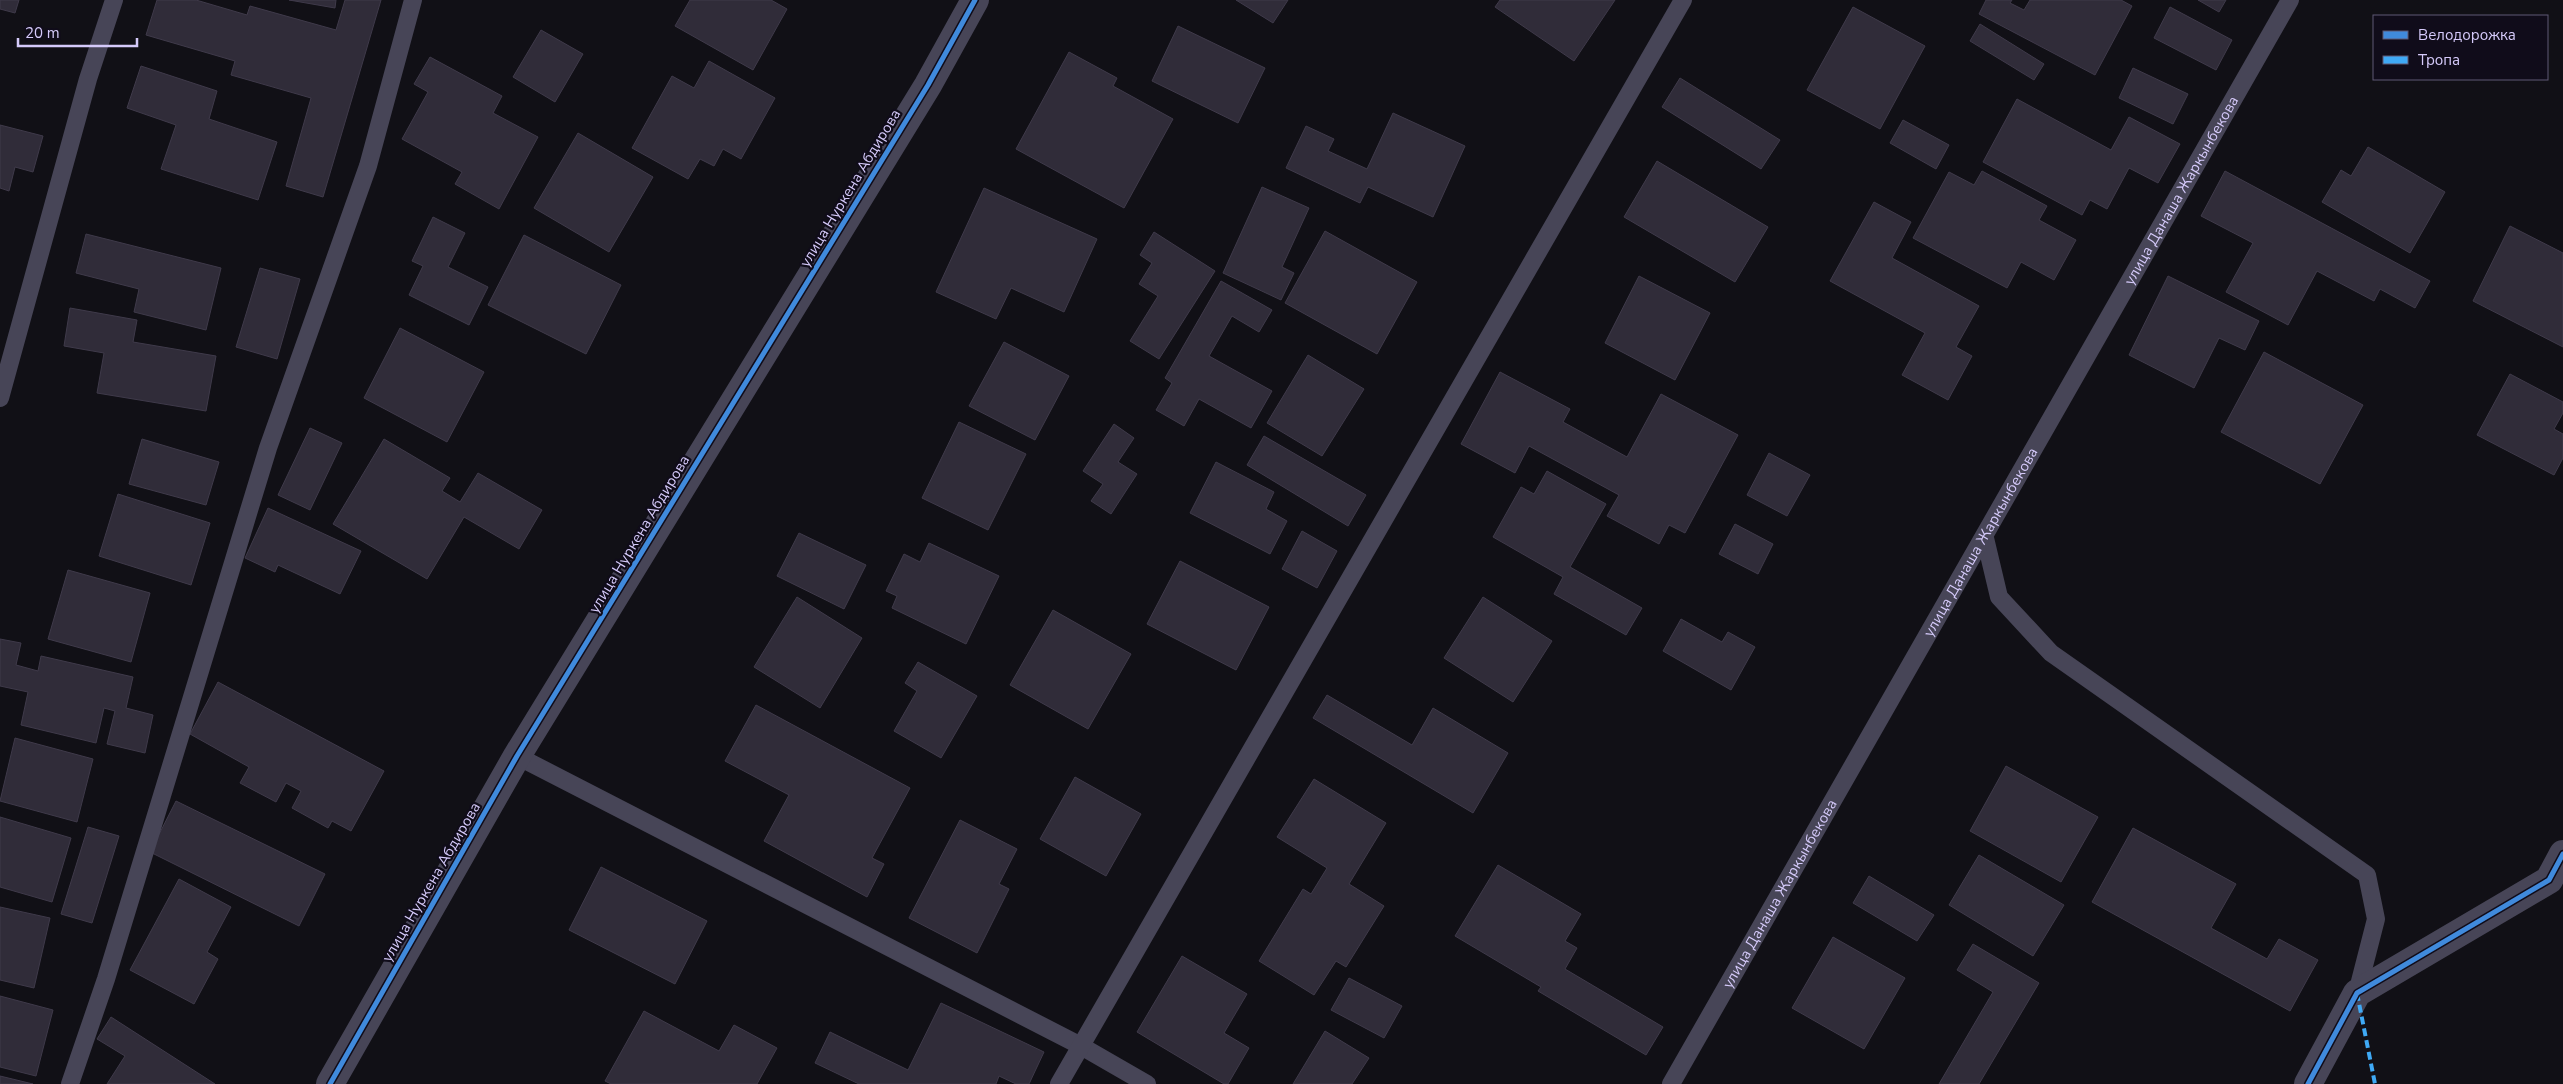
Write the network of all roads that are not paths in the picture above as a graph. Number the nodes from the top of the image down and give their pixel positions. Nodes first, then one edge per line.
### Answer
1 (114, 0) edge
2 (413, 0) edge
3 (975, 0) edge
4 (1683, 0) edge
5 (2290, 0) edge
6 (0, 398) edge
7 (1985, 538) junction
8 (517, 756) junction
9 (2563, 854) edge
10 (2357, 993) junction
11 (1081, 1046) junction
12 (70, 1084) edge
13 (330, 1084) edge
14 (1059, 1084) edge
15 (1147, 1084) edge
16 (1671, 1084) edge
17 (2308, 1084) edge

1 - 6 lane
2 - 12 lane
3 - 8 street, улица Нуркена Абдирова
4 - 11 lane
5 - 7 lane, улица Данаша Жаркынбекова
7 - 10 lane
7 - 16 lane, улица Данаша Жаркынбекова
8 - 11 lane
8 - 13 street, улица Нуркена Абдирова
9 - 10 street
10 - 17 street
11 - 14 lane
11 - 15 lane

